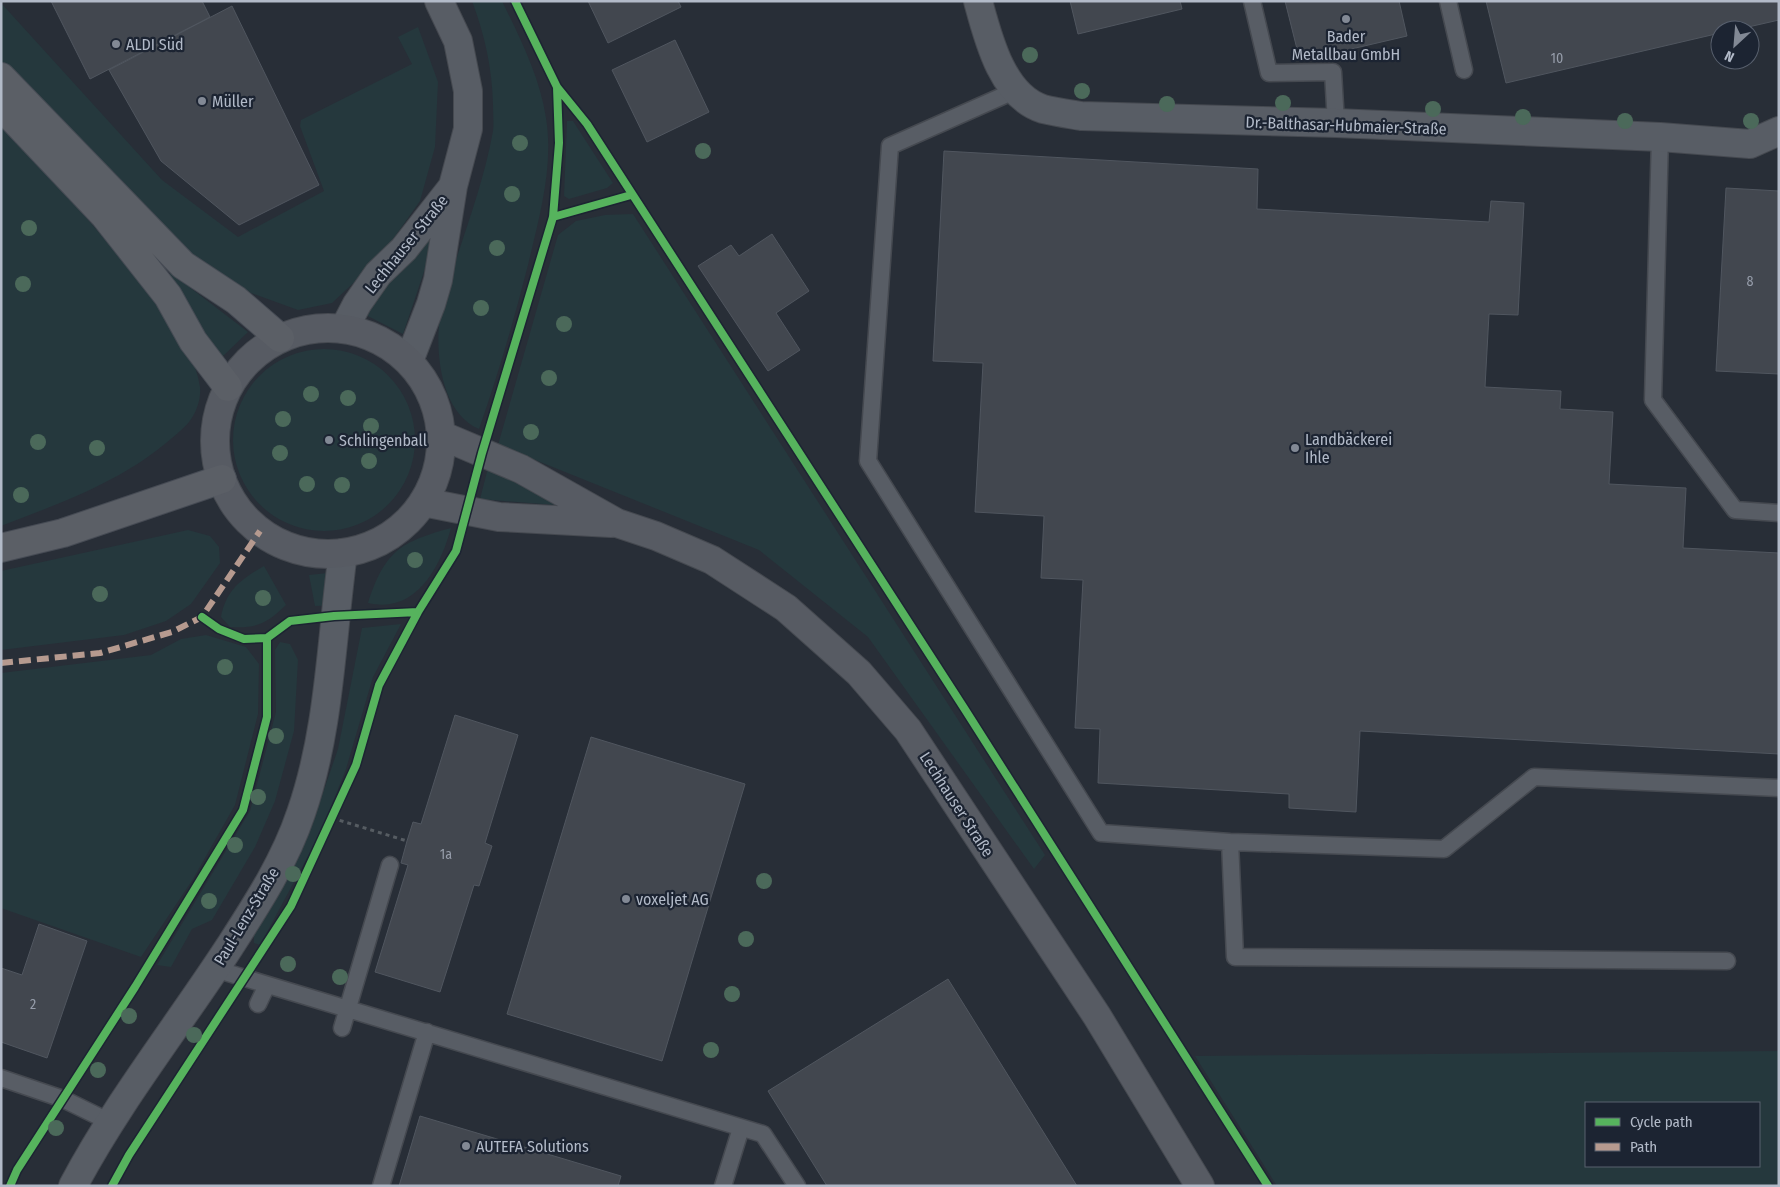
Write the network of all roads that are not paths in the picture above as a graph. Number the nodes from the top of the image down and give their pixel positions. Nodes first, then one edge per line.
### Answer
1 (439, 1) edge
2 (978, 1) edge
3 (1252, 1) edge
4 (1448, 1) edge
5 (1464, 70) dead end
6 (1, 77) edge
7 (1014, 91) junction
8 (1, 106) edge
9 (1336, 123) junction
10 (1779, 131) edge
11 (1660, 137) junction
12 (453, 186) junction
13 (344, 329) junction
14 (280, 338) junction
15 (409, 361) junction
16 (228, 387) junction
17 (443, 436) junction
18 (222, 479) junction
19 (423, 502) junction
20 (1779, 513) edge
21 (617, 523) junction
22 (1, 548) edge
23 (343, 553) junction
24 (1779, 788) edge
25 (1230, 842) junction
26 (390, 864) dead end
27 (1727, 961) dead end
28 (215, 969) junction
29 (267, 985) junction
30 (258, 1004) dead end
31 (347, 1008) junction
32 (342, 1028) dead end
33 (427, 1032) junction
34 (1, 1078) edge
35 (110, 1122) junction
36 (741, 1128) junction
37 (73, 1186) edge
38 (380, 1186) edge
39 (723, 1186) edge
40 (797, 1186) edge
41 (1200, 1186) edge

1 - 12 street, Lechhauser Straße
2 - 7 street, Dr.-Balthasar-Hubmaier-Straße
3 - 9 lane
4 - 5 lane
6 - 14 main road
7 - 9 street, Dr.-Balthasar-Hubmaier-Straße
7 - 25 lane
8 - 16 main road
9 - 11 street, Dr.-Balthasar-Hubmaier-Straße
10 - 11 street, Dr.-Balthasar-Hubmaier-Straße
11 - 20 lane
12 - 13 street, Lechhauser Straße
12 - 15 street, Lechhauser Straße
13 - 14 main road
13 - 15 main road
14 - 16 main road
15 - 17 main road
16 - 18 main road
17 - 19 main road
17 - 21 main road, Lechhauser Straße
18 - 22 main road
18 - 23 main road
19 - 21 main road, Lechhauser Straße
19 - 23 main road
21 - 41 main road, Lechhauser Straße
23 - 28 street, Paul-Lenz-Straße
24 - 25 lane
25 - 27 lane
26 - 31 lane
28 - 29 lane
28 - 35 street, Paul-Lenz-Straße
29 - 30 lane
29 - 31 lane
31 - 32 lane
31 - 33 lane
33 - 36 lane
33 - 38 lane
34 - 35 lane
35 - 37 street, Paul-Lenz-Straße
36 - 39 lane
36 - 40 lane

